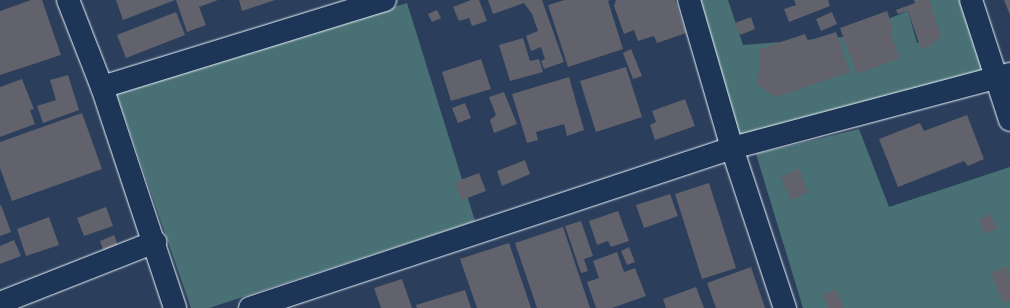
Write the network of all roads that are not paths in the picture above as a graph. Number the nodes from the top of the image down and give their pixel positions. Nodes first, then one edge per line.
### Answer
1 (68, 0) edge
2 (386, 0) edge
3 (689, 0) edge
4 (971, 0) edge
5 (1003, 76) edge
6 (102, 87) junction
7 (1010, 120) edge
8 (732, 148) junction
9 (155, 242) junction
10 (0, 303) edge
11 (175, 308) edge
12 (250, 308) edge
13 (785, 308) edge

1 - 6 street
2 - 6 street
3 - 8 street
4 - 5 street
5 - 7 street
5 - 8 street
6 - 9 street
8 - 12 street
8 - 13 street
9 - 10 street
9 - 11 street

